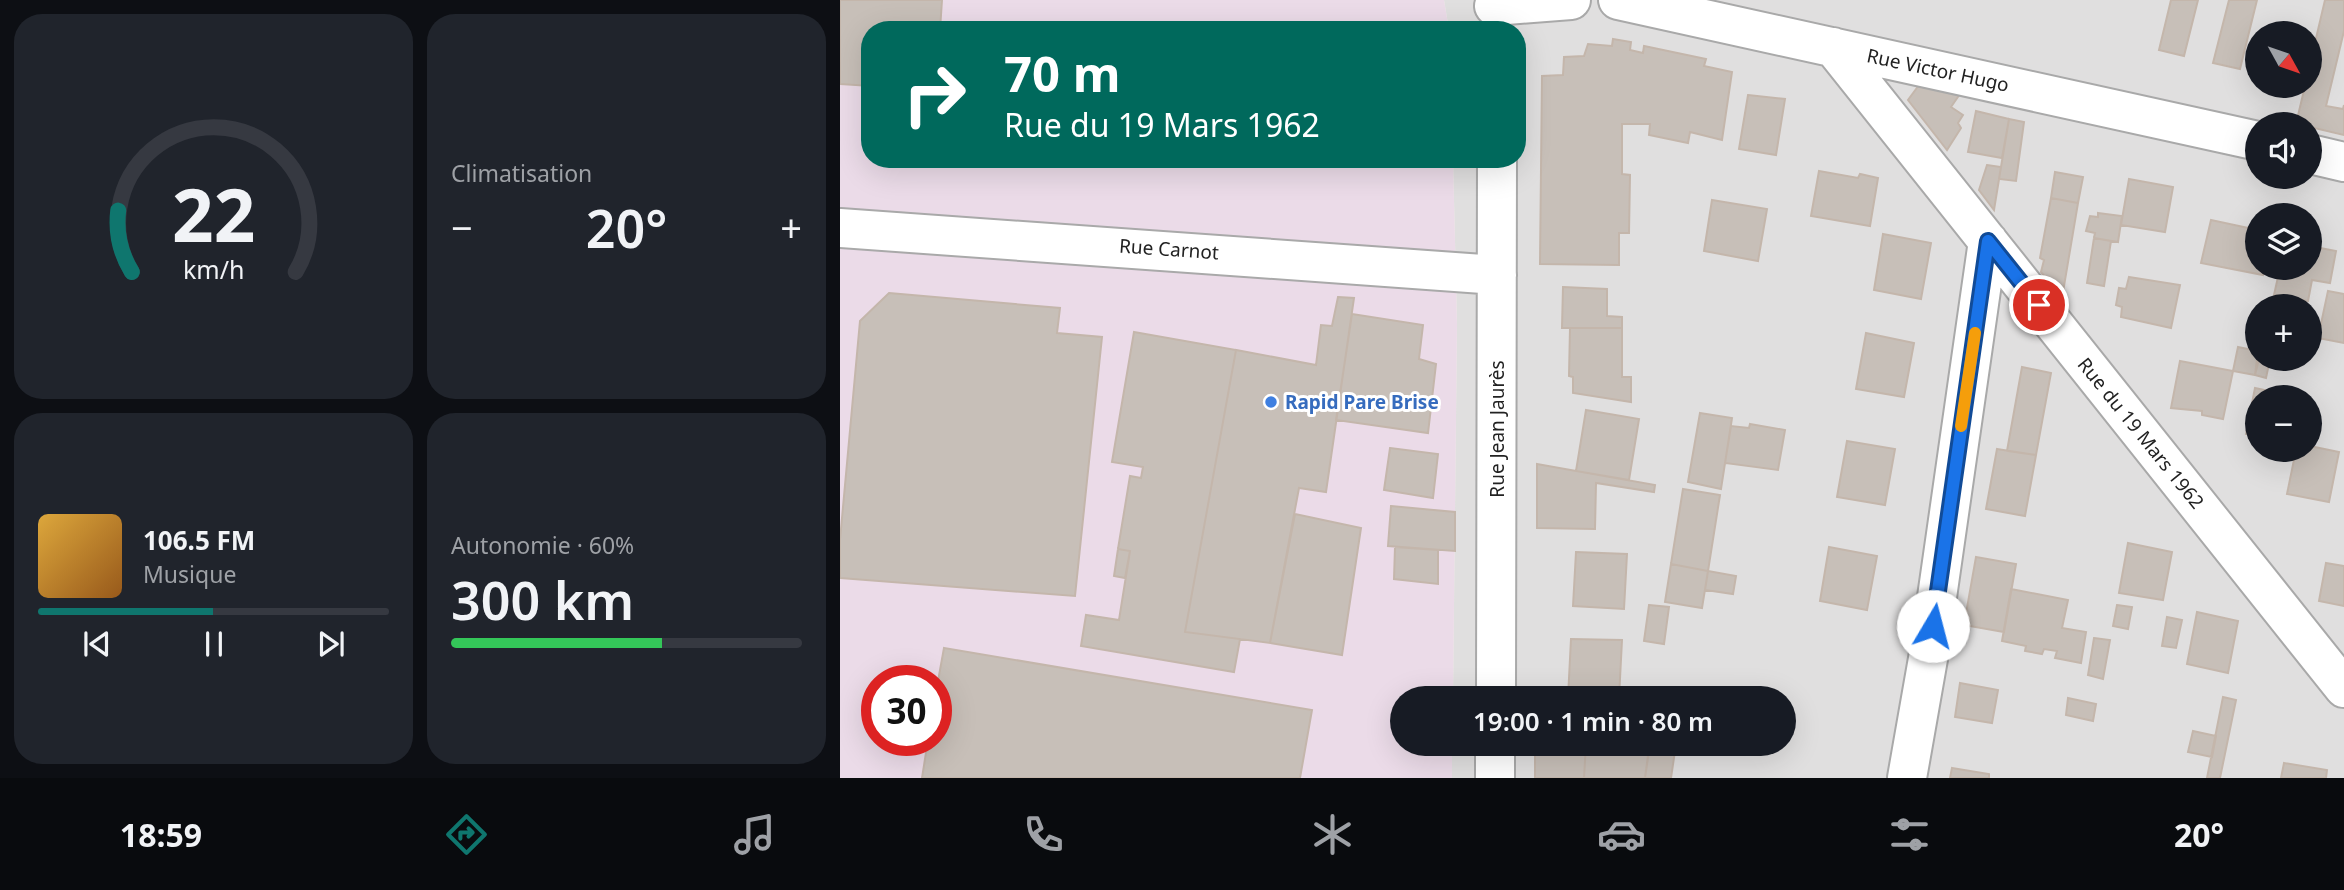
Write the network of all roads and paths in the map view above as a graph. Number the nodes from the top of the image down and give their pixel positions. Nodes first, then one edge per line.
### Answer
1 (1571, 0) edge
2 (1618, 0) edge
3 (1495, 9) edge
4 (1833, 47) junction
5 (2245, 138) edge
6 (2322, 156) edge
7 (2344, 162) edge
8 (1497, 168) edge
9 (840, 228) edge
10 (1988, 241) junction
11 (1497, 275) junction
12 (1496, 686) edge
13 (2344, 688) edge
14 (1496, 756) edge
15 (1495, 778) edge
16 (1907, 778) edge

1 - 3 street
2 - 4 street, Rue Victor Hugo
4 - 5 street, Rue Victor Hugo
4 - 10 street, Rue du 19 Mars 1962
6 - 7 street
8 - 11 street, Rue Jean Jaurès
9 - 11 street, Rue Carnot
10 - 13 street, Rue du 19 Mars 1962
10 - 16 street
11 - 12 street, Rue Jean Jaurès
14 - 15 street

